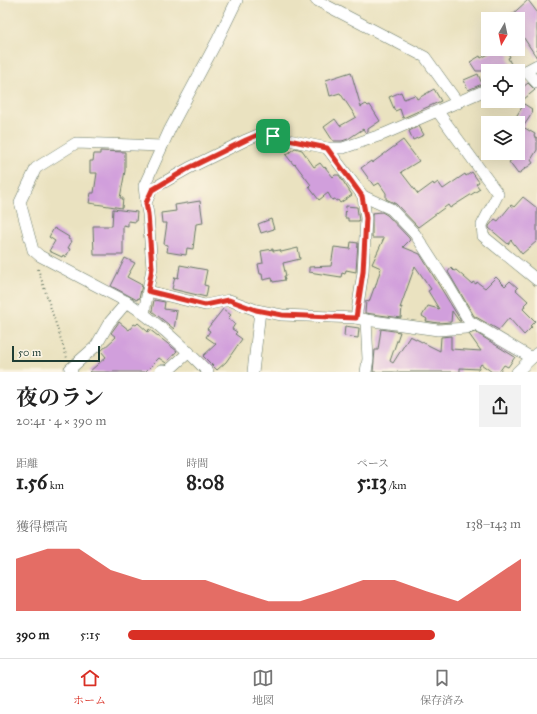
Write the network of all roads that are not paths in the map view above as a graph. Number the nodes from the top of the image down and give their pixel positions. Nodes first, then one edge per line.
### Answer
1 (237, 0) edge
2 (316, 0) edge
3 (537, 65) edge
4 (525, 71) edge
5 (525, 75) edge
6 (537, 83) edge
7 (481, 92) edge
8 (458, 103) junction
9 (438, 112) junction
10 (162, 146) junction
11 (327, 148) junction
12 (362, 196) junction
13 (146, 203) junction
14 (537, 280) edge
15 (148, 291) junction
16 (127, 302) junction
17 (260, 311) junction
18 (144, 313) junction
19 (361, 319) junction
20 (475, 324) junction
21 (189, 352) junction
22 (535, 355) edge
23 (71, 370) edge
24 (160, 372) edge
25 (208, 372) edge
26 (253, 372) edge
27 (366, 372) edge
28 (517, 372) edge

1 - 10 street
2 - 8 street
3 - 4 street
5 - 6 street
7 - 8 street
8 - 9 street
9 - 11 street
9 - 14 street
10 - 13 street
10 - 16 street
11 - 12 street
11 - 13 street
12 - 19 street
12 - 20 street
13 - 15 street
15 - 17 street
15 - 18 street
16 - 18 street
16 - 23 street
17 - 19 street
17 - 26 street
18 - 21 street
19 - 20 street
19 - 27 street
20 - 22 street
21 - 24 street
21 - 25 street
22 - 28 street

